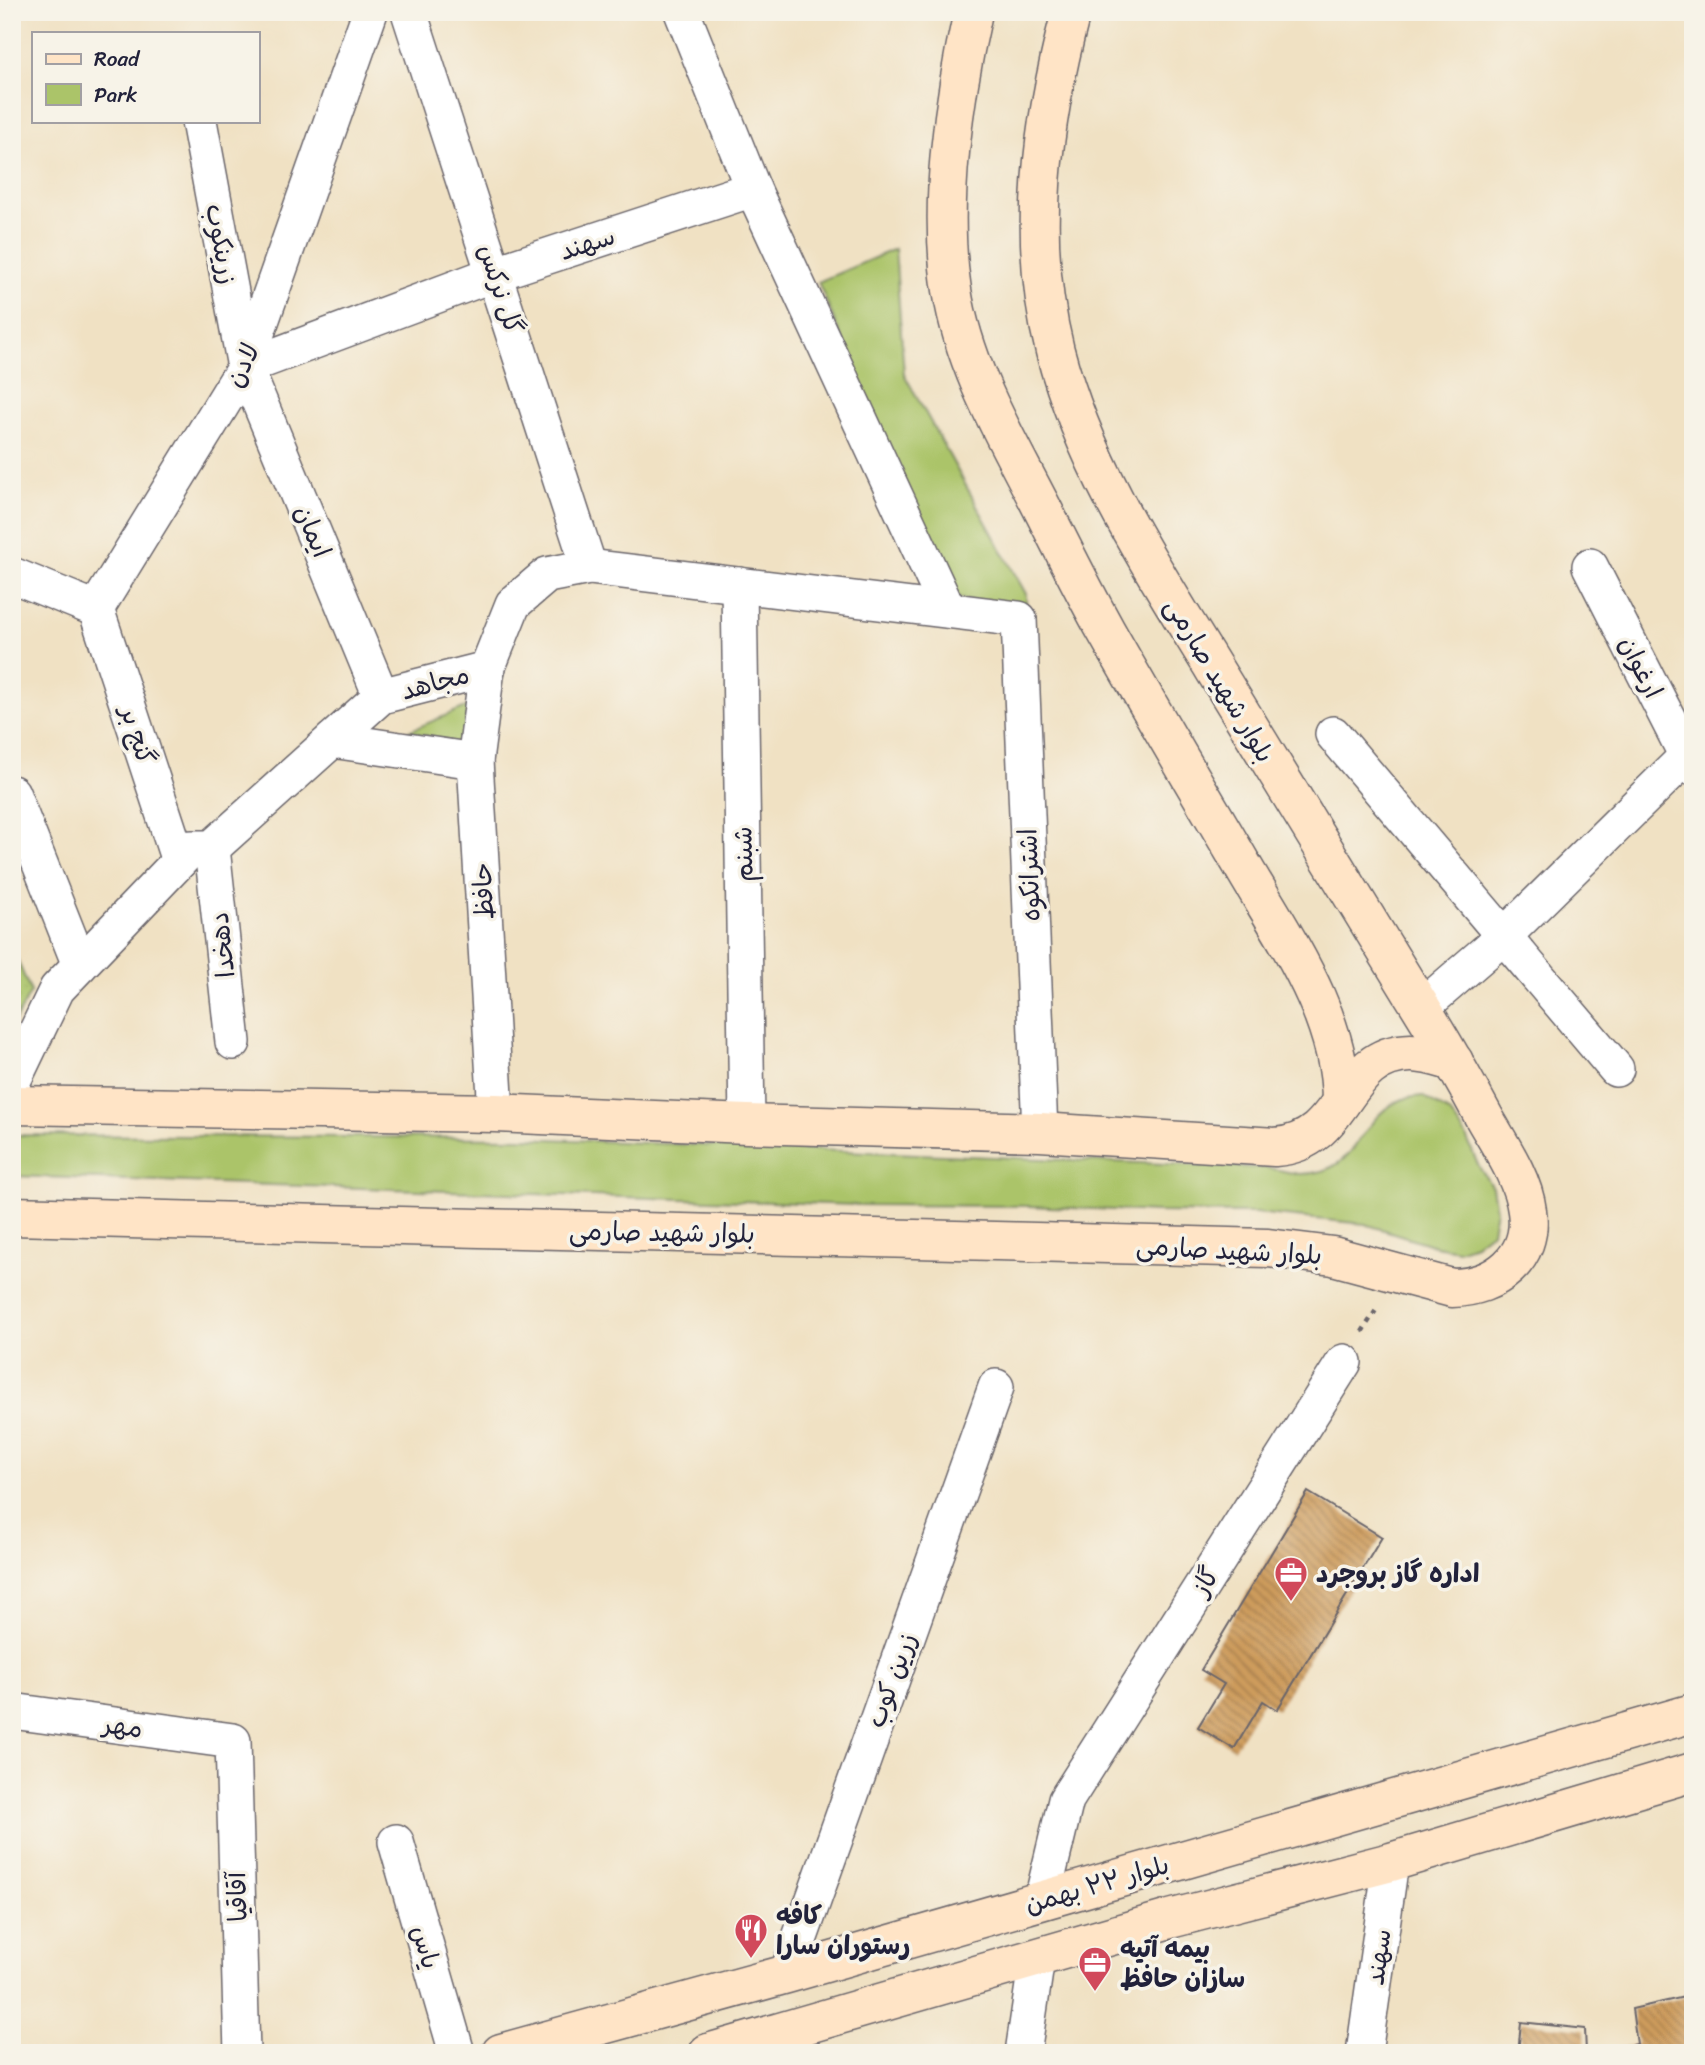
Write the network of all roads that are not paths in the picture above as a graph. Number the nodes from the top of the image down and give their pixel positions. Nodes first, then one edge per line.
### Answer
1 (370, 12) edge
2 (409, 12) edge
3 (682, 12) edge
4 (973, 12) edge
5 (1071, 12) edge
6 (199, 122) edge
7 (753, 189) junction
8 (496, 273) junction
9 (245, 367) junction
10 (1590, 566) dead end
11 (589, 567) junction
12 (12, 575) edge
13 (738, 584) junction
14 (96, 609) junction
15 (948, 610) junction
16 (1019, 619) joint
17 (487, 669) junction
18 (381, 696) junction
19 (1333, 734) dead end
20 (332, 740) junction
21 (475, 761) junction
22 (1690, 762) edge
23 (12, 793) edge
24 (212, 848) junction
25 (179, 861) junction
26 (1503, 937) junction
27 (80, 965) junction
28 (1421, 1008) junction
29 (233, 1042) dead end
30 (1454, 1062) junction
31 (1616, 1069) dead end
32 (12, 1083) edge
33 (1341, 1102) junction
34 (12, 1105) edge
35 (496, 1113) junction
36 (747, 1124) junction
37 (1040, 1132) junction
38 (12, 1216) edge
39 (1344, 1362) road end
40 (996, 1387) dead end
41 (12, 1711) edge
42 (1693, 1713) edge
43 (233, 1741) joint
44 (1693, 1772) edge
45 (396, 1842) dead end
46 (1391, 1862) junction
47 (1042, 1900) junction
48 (1037, 1958) junction
49 (787, 1974) junction
50 (716, 2052) edge
51 (242, 2053) edge
52 (457, 2053) edge
53 (501, 2053) edge
54 (1023, 2053) edge
55 (1364, 2053) edge

1 - 9 street, لادن
2 - 8 street, گل نرکس
3 - 7 street
4 - 33 main road
5 - 28 main road, بلوار شهید صارمی
6 - 9 street, زرینکوب
7 - 8 street, سهند
7 - 15 street
8 - 9 street, سهند
8 - 11 street, گل نرکس
9 - 14 street, لادن
9 - 18 street, ایمان
10 - 22 street, ارغوان
11 - 13 street, مجاهد
11 - 17 street, مجاهد
12 - 14 street
13 - 15 street, مجاهد
13 - 36 street, شبنم
14 - 25 street, گنج بر
15 - 16 street, مجاهد
16 - 37 street, اشترانکوه
17 - 18 street, مجاهد
17 - 21 street, حافظ
18 - 20 street, مجاهد
19 - 26 street
20 - 21 street
20 - 24 street, مجاهد
21 - 35 street, حافظ
22 - 26 street
23 - 27 street
24 - 25 street, مجاهد
24 - 29 street, دهخدا
25 - 27 street, مجاهد
26 - 28 street
26 - 31 street
27 - 32 street, مجاهد
28 - 30 main road, بلوار شهید صارمی
30 - 33 main road
30 - 38 main road, بلوار شهید صارمی
33 - 37 main road
34 - 35 main road
35 - 36 main road
36 - 37 main road
39 - 47 street, گاز
40 - 49 street, زرین کوب
41 - 43 street, مهر
42 - 47 main road, بلوار ۲۲ بهمن
43 - 51 street, آقاقیا
44 - 46 main road, بلوار ۲۲ بهمن
45 - 52 street, یاس
46 - 48 main road, بلوار ۲۲ بهمن
46 - 55 street, سهند
47 - 49 main road, بلوار ۲۲ بهمن
48 - 50 main road, بلوار ۲۲ بهمن
48 - 54 street
49 - 53 main road, بلوار ۲۲ بهمن

